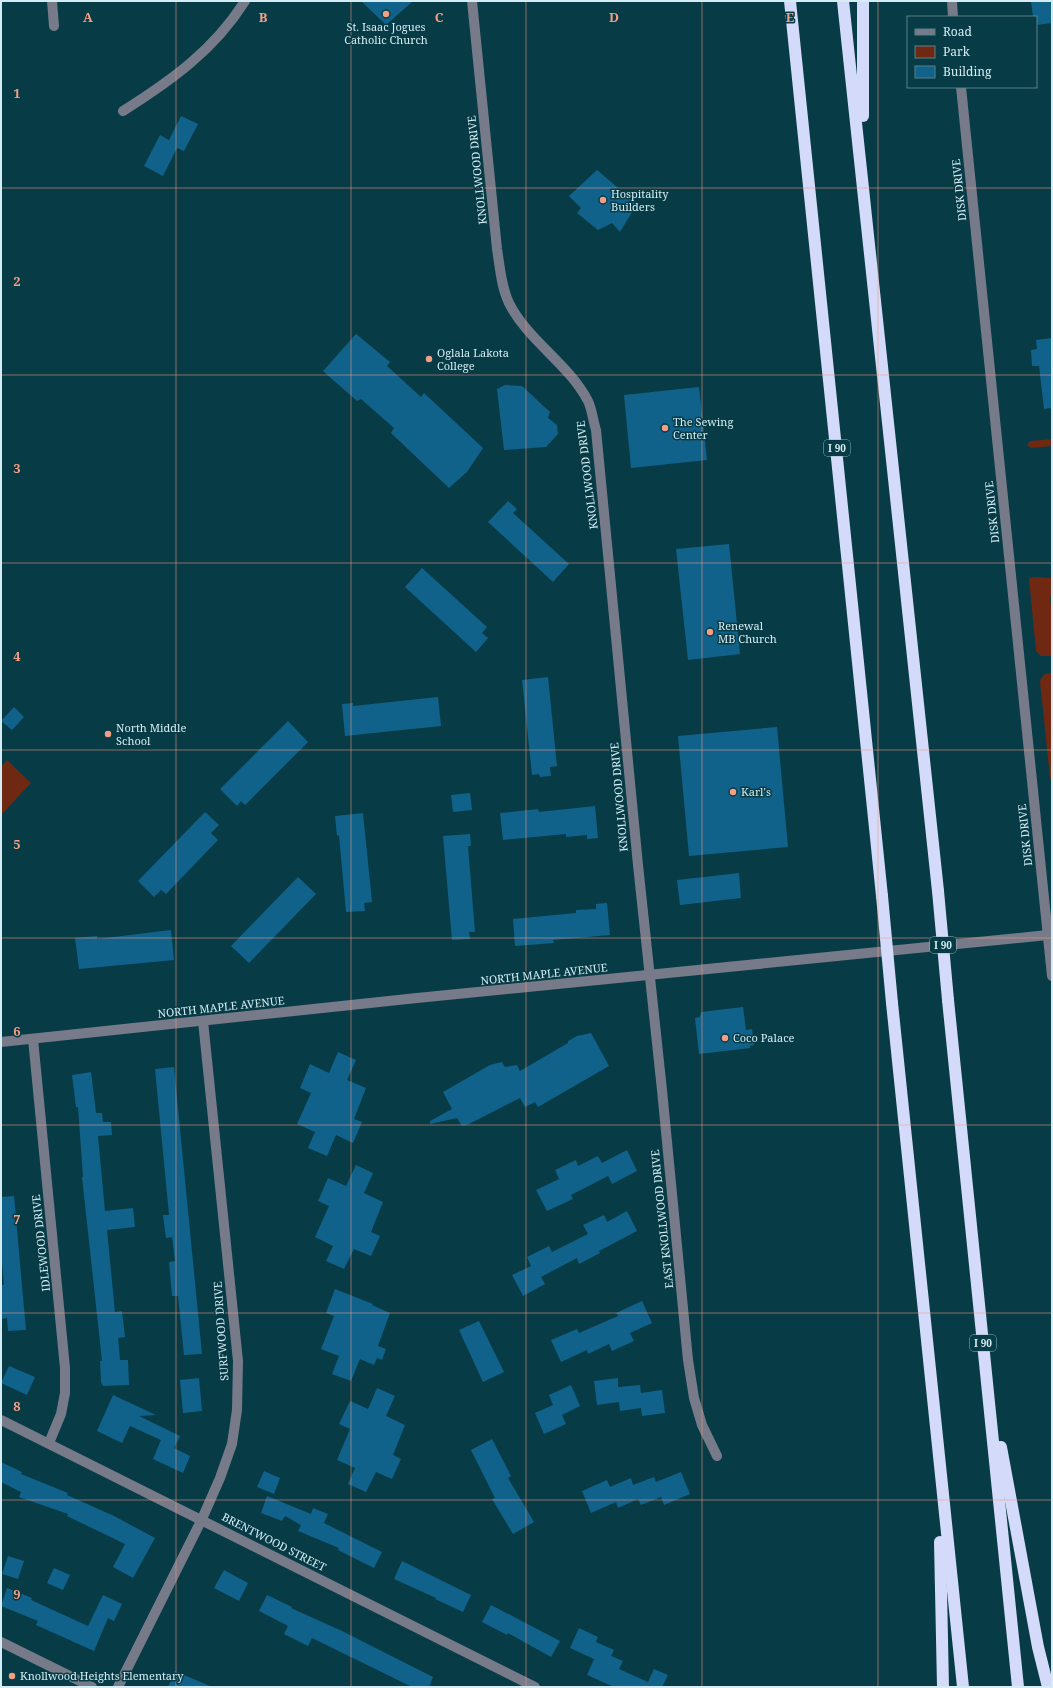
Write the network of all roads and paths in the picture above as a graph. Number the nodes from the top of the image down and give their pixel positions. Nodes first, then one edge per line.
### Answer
1 (52, 1) edge
2 (245, 1) edge
3 (472, 1) edge
4 (790, 1) edge
5 (843, 1) edge
6 (863, 1) edge
7 (952, 1) edge
8 (953, 16) edge
9 (54, 26) dead end
10 (961, 88) edge
11 (124, 111) dead end
12 (868, 219) junction
13 (1048, 935) junction
14 (649, 975) junction
15 (1052, 976) edge
16 (203, 1021) junction
17 (33, 1039) junction
18 (1, 1042) edge
19 (985, 1358) junction
20 (1, 1420) edge
21 (49, 1443) junction
22 (938, 1453) junction
23 (717, 1456) dead end
24 (202, 1519) junction
25 (1, 1642) edge
26 (92, 1687) edge
27 (118, 1687) edge
28 (535, 1687) edge
29 (943, 1687) edge
30 (963, 1687) edge
31 (1018, 1687) edge
32 (1048, 1687) edge

1 - 9 street
2 - 11 street
3 - 14 street, KNOLLWOOD DRIVE
4 - 22 highway, I 90, bridge
5 - 12 highway, I 90
6 - 12 highway
7 - 8 street
10 - 13 street, DISK DRIVE
12 - 19 highway, I 90, bridge
13 - 14 street, NORTH MAPLE AVENUE
13 - 15 street
14 - 16 street, NORTH MAPLE AVENUE
14 - 23 street, EAST KNOLLWOOD DRIVE
16 - 17 street, NORTH MAPLE AVENUE
16 - 24 street, SURFWOOD DRIVE
17 - 18 street, NORTH MAPLE AVENUE
17 - 21 street, IDLEWOOD DRIVE
19 - 31 highway, I 90
19 - 32 highway
20 - 21 street, BRENTWOOD STREET
21 - 24 street, BRENTWOOD STREET
22 - 29 highway
22 - 30 highway, I 90
24 - 27 street, SURFWOOD DRIVE
24 - 28 street, BRENTWOOD STREET
25 - 26 street

